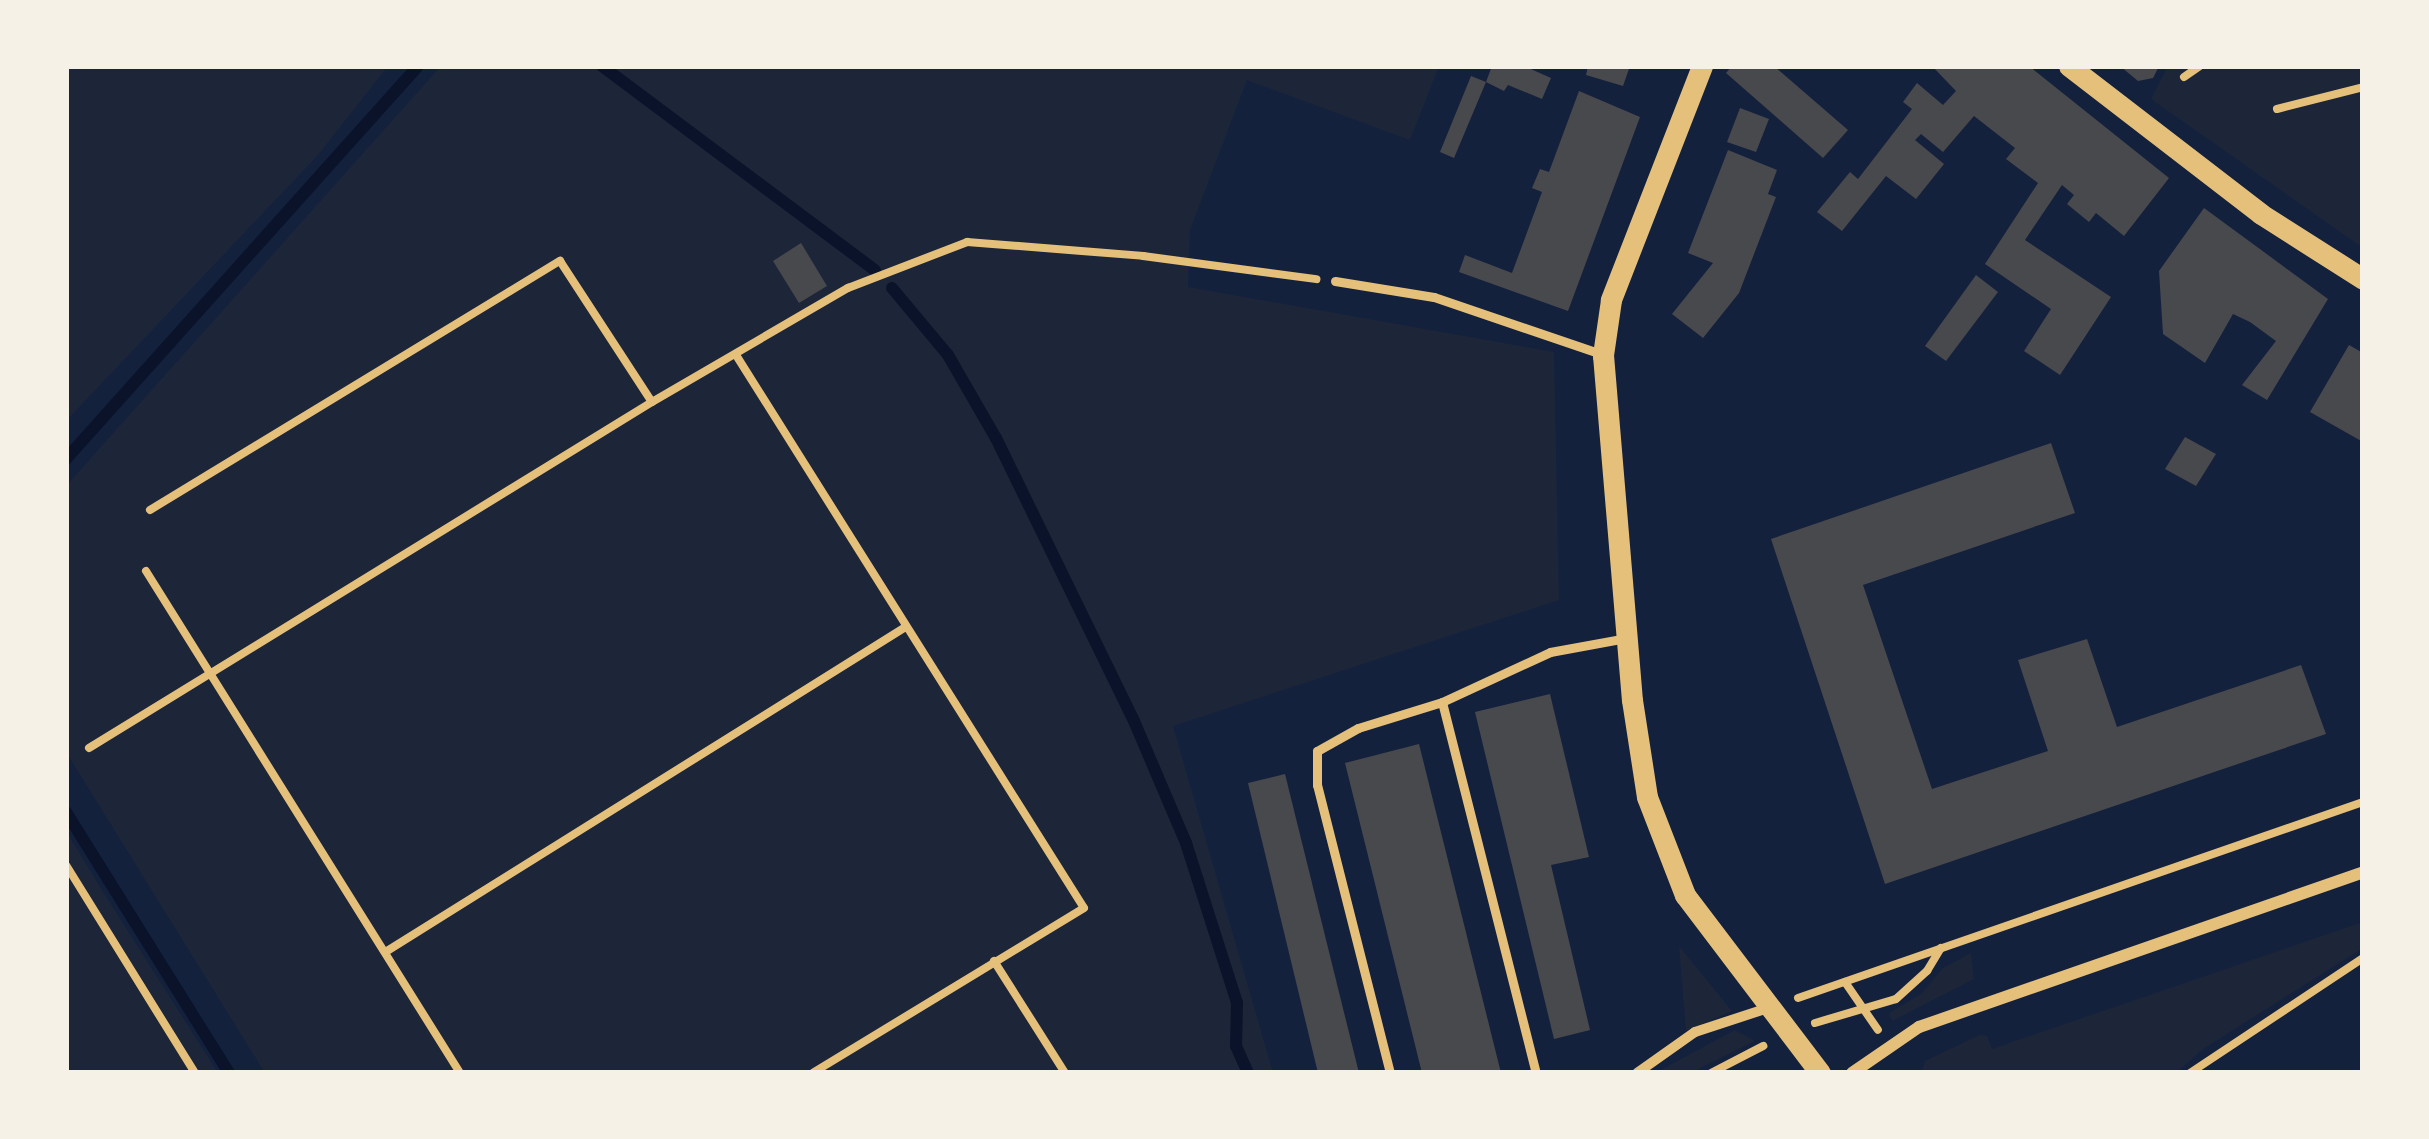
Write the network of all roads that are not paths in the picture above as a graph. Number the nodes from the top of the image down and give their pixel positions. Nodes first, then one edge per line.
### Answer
1 (1702, 66) edge
2 (2068, 66) edge
3 (2363, 279) edge
4 (1335, 281) road end
5 (1603, 355) junction
6 (1626, 638) junction
7 (1442, 702) junction
8 (2363, 872) edge
9 (1768, 1008) junction
10 (1390, 1073) edge
11 (1536, 1073) edge
12 (1636, 1073) edge
13 (1820, 1073) edge
14 (1852, 1073) edge

1 - 5 street
2 - 3 street
4 - 5 lane
5 - 6 street
6 - 7 lane
6 - 9 street
7 - 10 lane
7 - 11 lane
8 - 14 street
9 - 12 street
9 - 13 street

